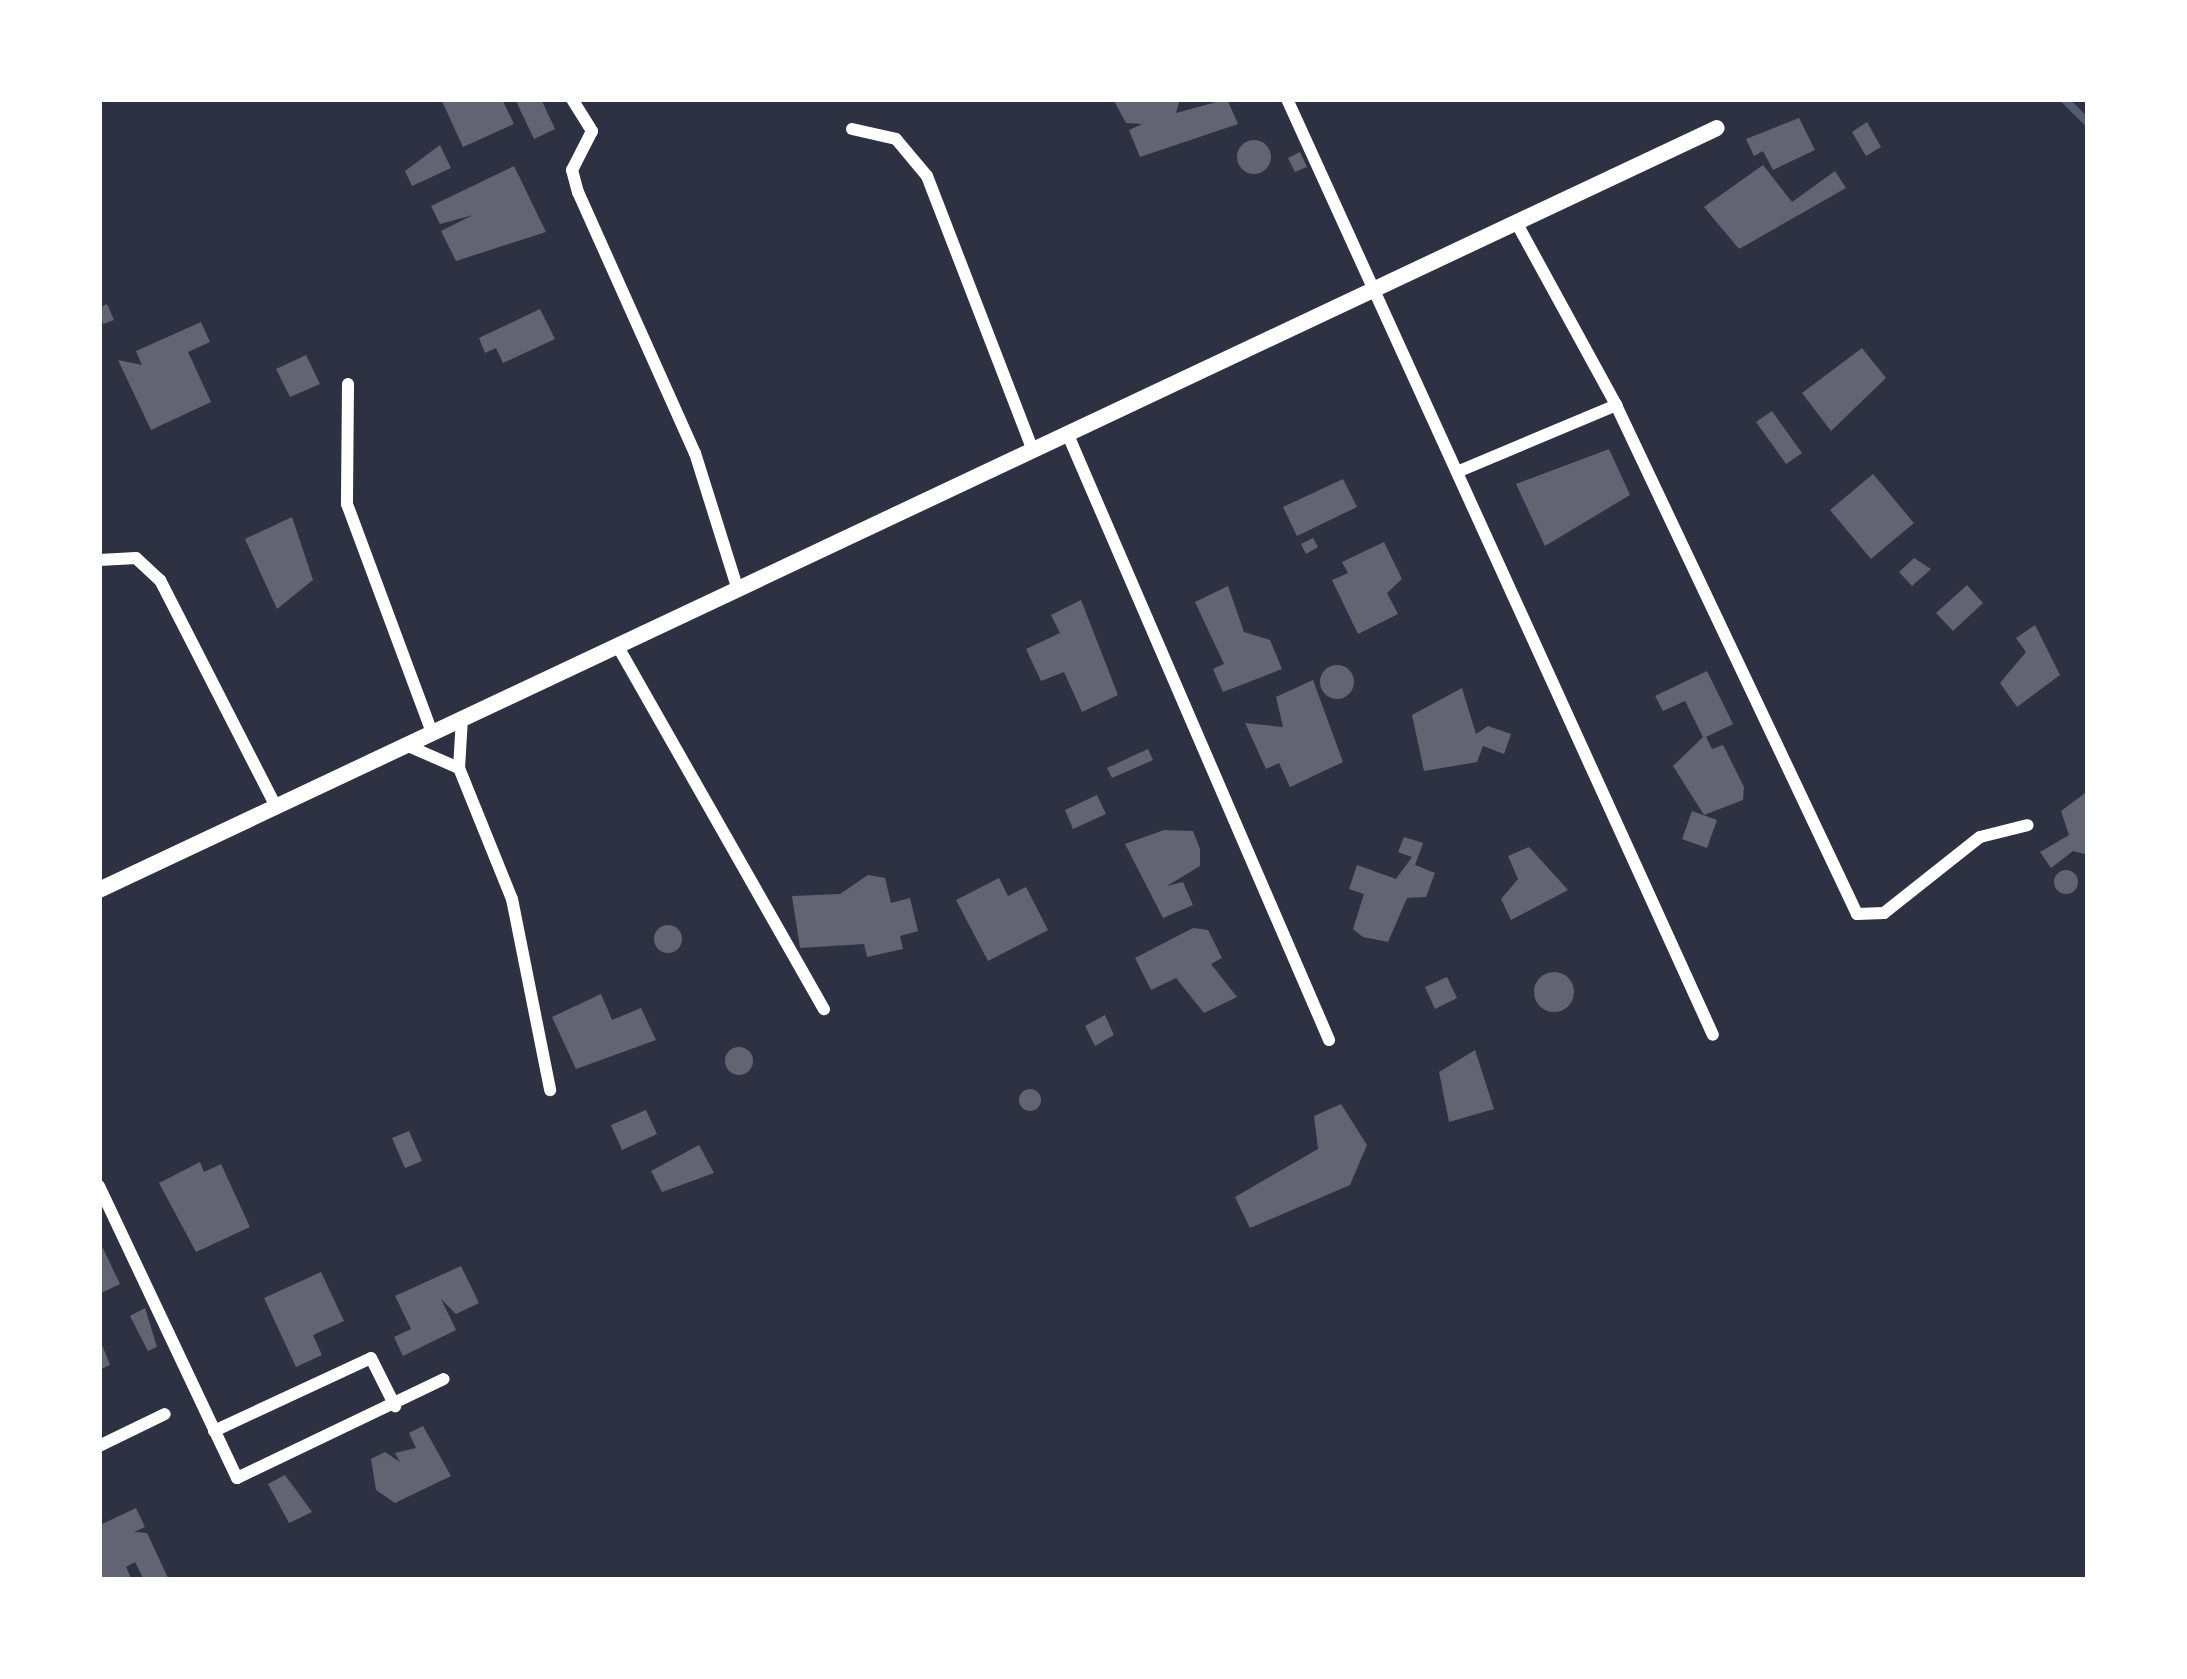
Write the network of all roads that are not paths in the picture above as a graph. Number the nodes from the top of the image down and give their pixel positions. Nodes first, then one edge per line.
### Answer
1 (572, 99) edge
2 (1287, 99) edge
3 (1717, 128) dead end
4 (852, 129) dead end
5 (1516, 222) junction
6 (1372, 291) junction
7 (347, 384) dead end
8 (1616, 405) junction
9 (1068, 435) junction
10 (1033, 451) junction
11 (1457, 472) junction
12 (99, 560) edge
13 (738, 590) junction
14 (617, 646) junction
15 (462, 718) junction
16 (432, 732) junction
17 (406, 745) junction
18 (460, 768) junction
19 (276, 807) junction
20 (2028, 825) dead end
21 (99, 890) edge
22 (824, 1009) dead end
23 (1713, 1035) dead end
24 (1329, 1040) dead end
25 (550, 1090) dead end
26 (99, 1186) edge
27 (444, 1379) dead end
28 (394, 1406) junction
29 (165, 1414) dead end
30 (214, 1431) junction
31 (99, 1446) edge

1 - 13 street
2 - 6 street
3 - 5 street
4 - 10 street
5 - 6 street
5 - 8 street
6 - 9 street
6 - 11 street
7 - 16 street
8 - 11 street
8 - 20 street
9 - 10 street
9 - 24 street
10 - 13 street
11 - 23 street
12 - 19 street
13 - 14 street
14 - 15 street
14 - 22 street
15 - 16 street
15 - 18 street
16 - 17 street
17 - 18 street
17 - 19 street
18 - 25 street
19 - 21 street
26 - 30 street
27 - 28 street
28 - 30 street
28 - 30 street
29 - 31 street

